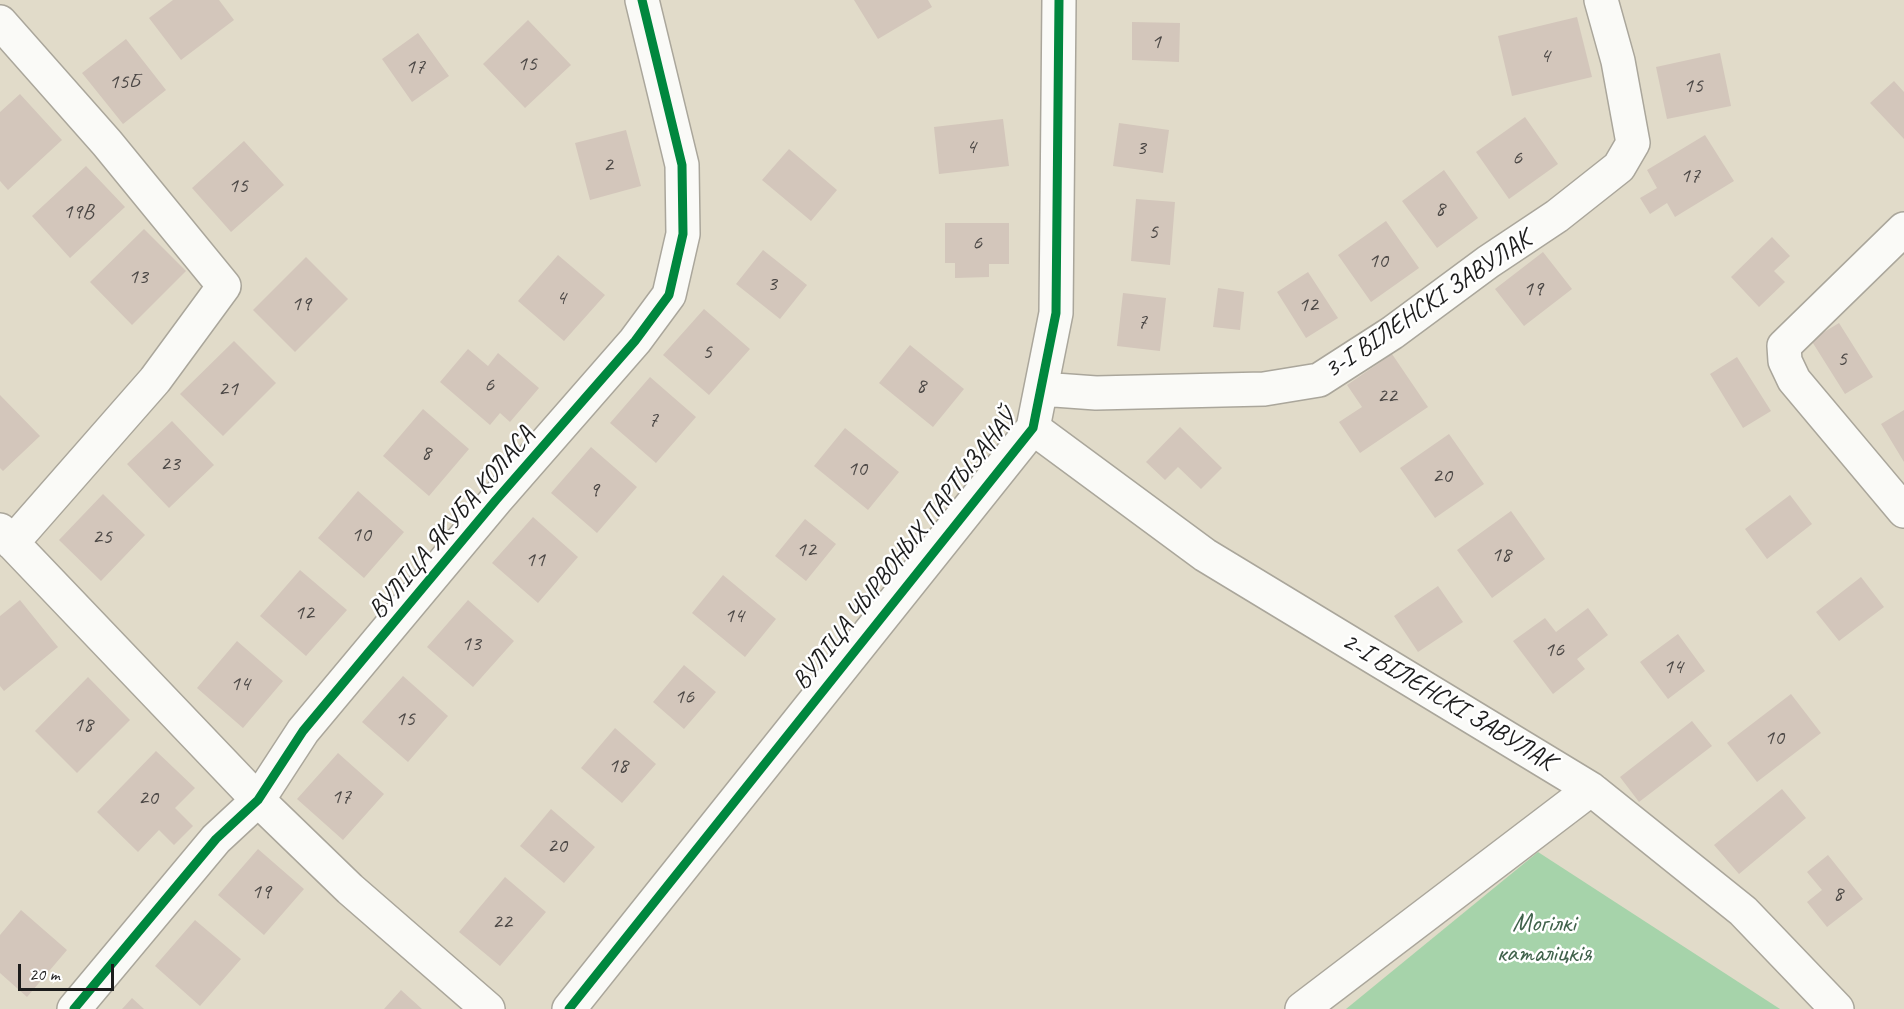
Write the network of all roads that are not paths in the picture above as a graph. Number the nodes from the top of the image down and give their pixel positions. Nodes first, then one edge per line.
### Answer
1 (642, 0) edge
2 (1059, 0) edge
3 (1601, 0) edge
4 (0, 22) edge
5 (1904, 229) edge
6 (1041, 389) junction
7 (1033, 428) junction
8 (1904, 511) edge
9 (6, 537) edge
10 (1591, 789) junction
11 (258, 800) junction
12 (74, 1009) edge
13 (488, 1009) edge
14 (569, 1009) edge
15 (1302, 1009) edge
16 (1837, 1009) edge

1 - 11 street, ВУЛІЦА ЯКУБА КОЛАСА
2 - 6 street, ВУЛІЦА ЧЫРВОНЫХ ПАРТЫЗАНАЎ
3 - 6 street, 3-І ВІЛЕНСКІ ЗАВУЛАК
4 - 9 street
5 - 8 street
6 - 7 street, ВУЛІЦА ЧЫРВОНЫХ ПАРТЫЗАНАЎ
7 - 10 street, 2-І ВІЛЕНСКІ ЗАВУЛАК
7 - 14 street, ВУЛІЦА ЧЫРВОНЫХ ПАРТЫЗАНАЎ
9 - 11 street
10 - 15 street
10 - 16 street, 2-І ВІЛЕНСКІ ЗАВУЛАК
11 - 12 street, ВУЛІЦА ЯКУБА КОЛАСА
11 - 13 street

